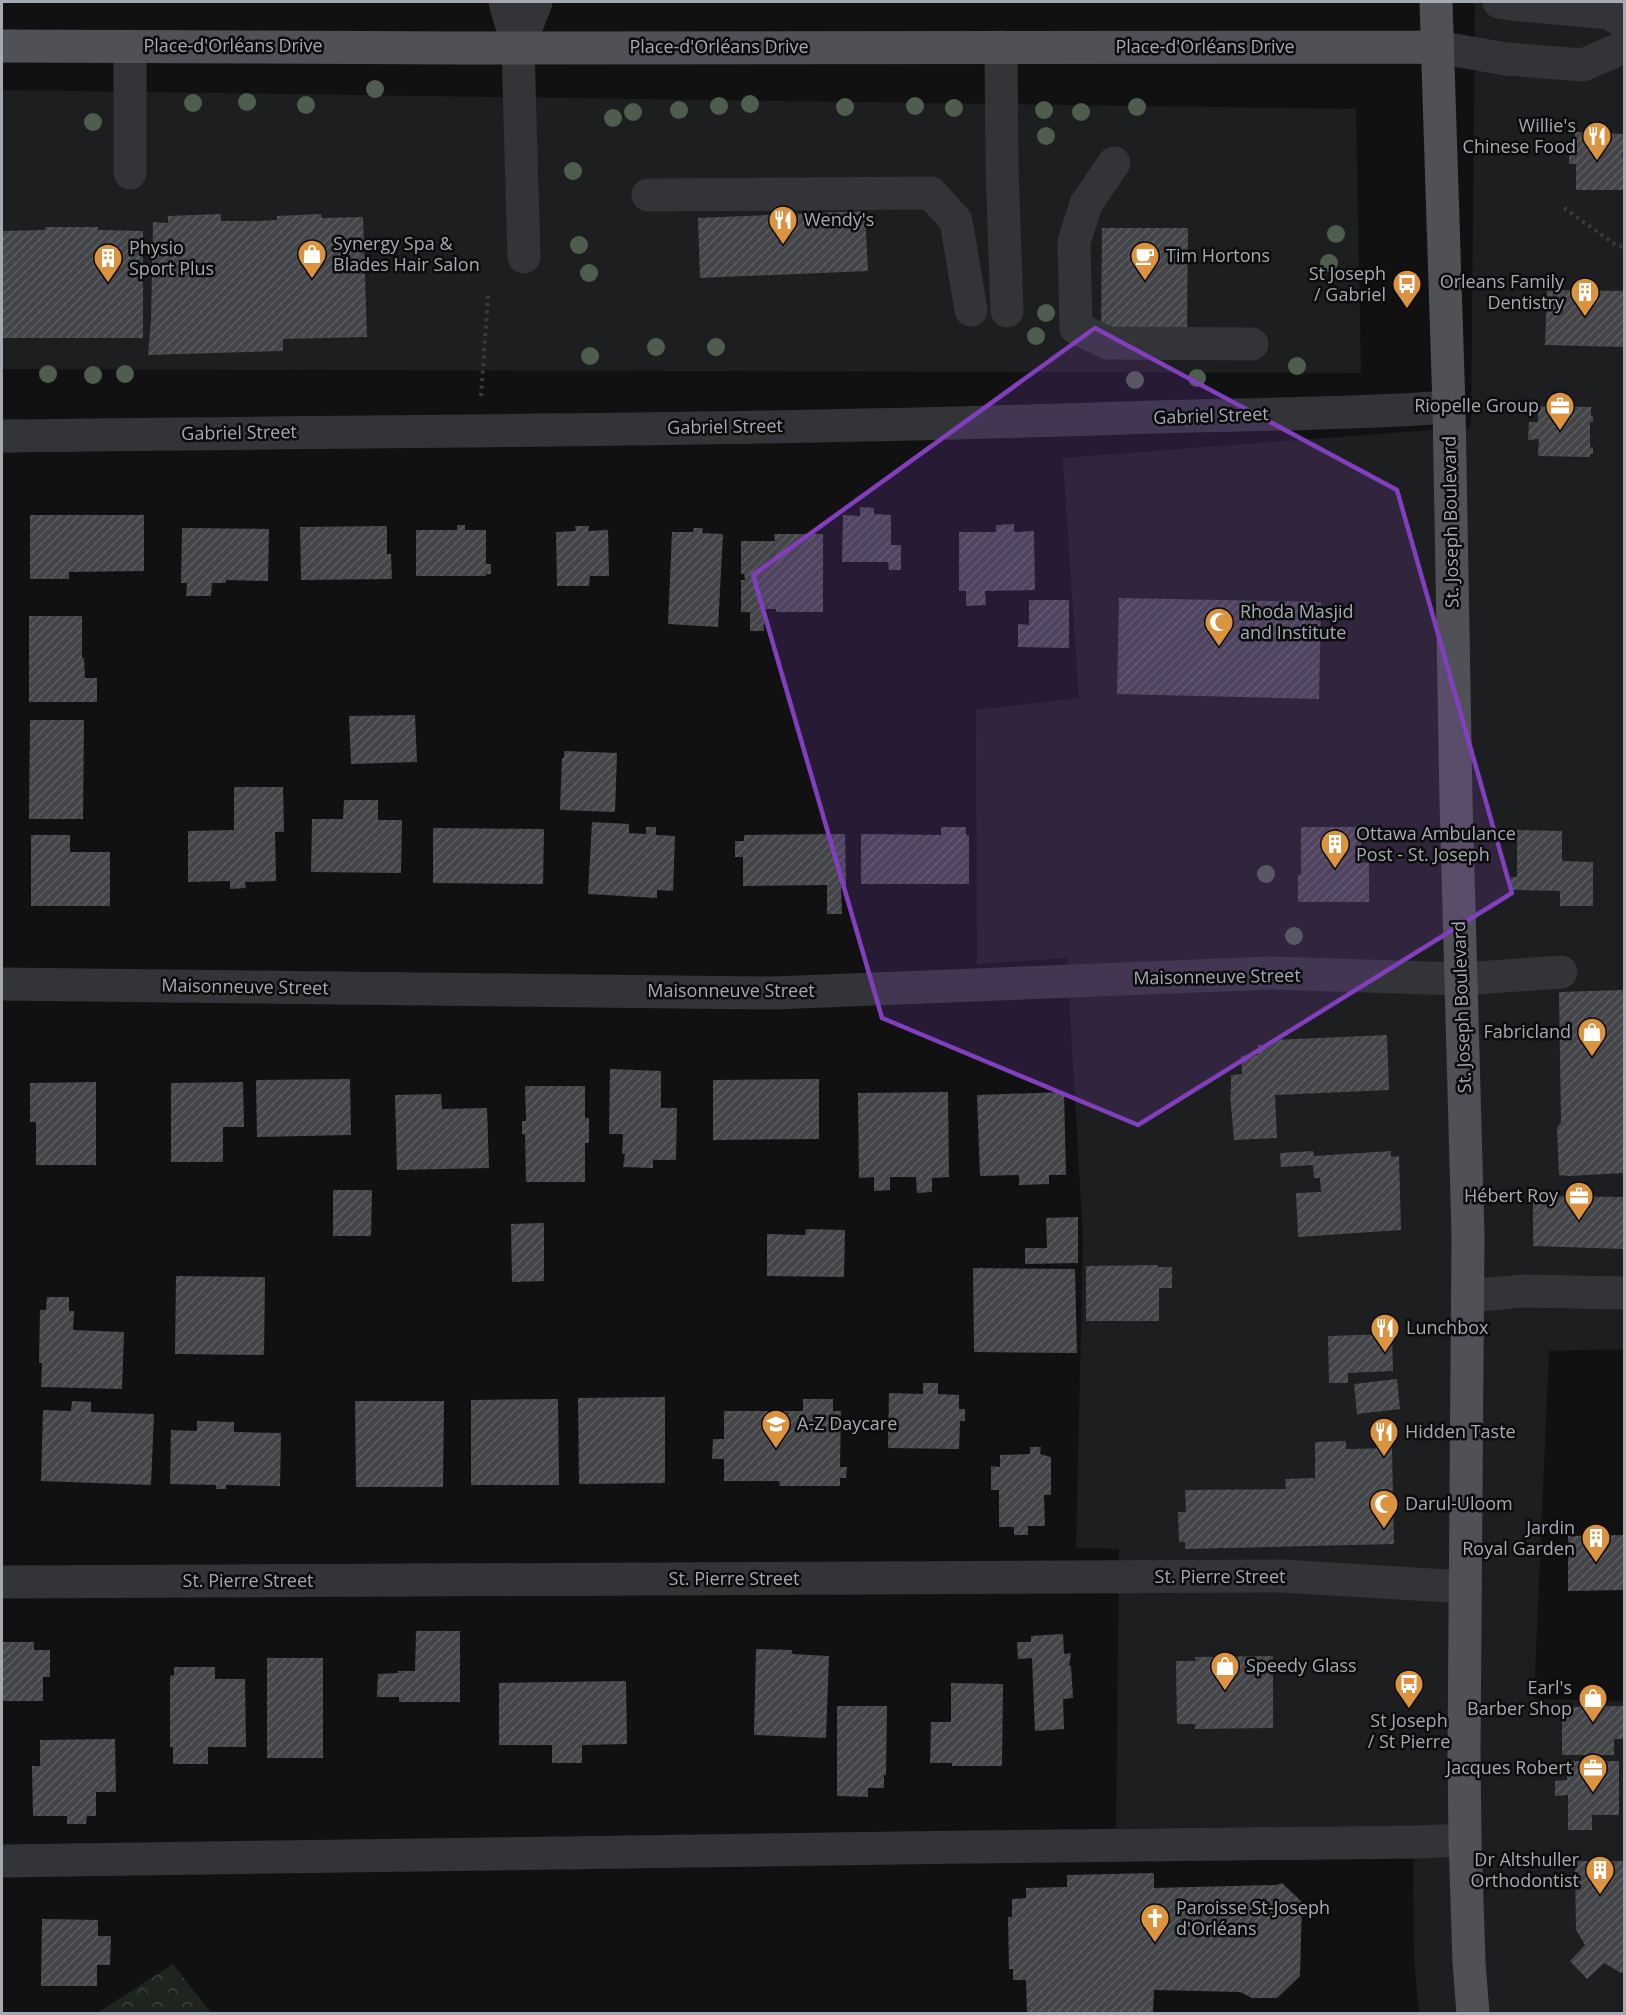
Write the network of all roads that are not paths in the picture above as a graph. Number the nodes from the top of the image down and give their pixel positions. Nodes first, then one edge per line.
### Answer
1 (505, 2) edge
2 (536, 2) edge
3 (1436, 2) edge
4 (1499, 2) edge
5 (1624, 22) edge
6 (2, 46) edge
7 (130, 46) junction
8 (1001, 47) junction
9 (1437, 47) junction
10 (1624, 47) edge
11 (518, 48) junction
12 (1114, 163) dead end
13 (130, 173) dead end
14 (648, 195) dead end
15 (524, 257) dead end
16 (971, 310) dead end
17 (1007, 311) dead end
18 (1252, 344) dead end
19 (1449, 407) junction
20 (2, 436) edge
21 (1561, 972) dead end
22 (1461, 979) junction
23 (2, 984) edge
24 (1624, 1293) edge
25 (1467, 1296) junction
26 (2, 1582) edge
27 (1465, 1587) junction
28 (1465, 1840) junction
29 (2, 1861) edge
30 (1473, 2013) edge

1 - 11 street
2 - 11 street
3 - 9 main road, St. Joseph Boulevard
4 - 5 street
6 - 7 main road, Place-d'Orléans Drive
7 - 11 main road, Place-d'Orléans Drive
7 - 13 street
8 - 9 main road, Place-d'Orléans Drive
8 - 11 main road, Place-d'Orléans Drive
8 - 17 street
9 - 10 street
9 - 19 main road, St. Joseph Boulevard
11 - 15 street
12 - 18 street
14 - 16 street
19 - 20 street, Gabriel Street
19 - 22 main road, St. Joseph Boulevard
21 - 22 street, Maisonneuve Street
22 - 23 street, Maisonneuve Street
22 - 25 main road, St. Joseph Boulevard
24 - 25 street
25 - 27 main road, St. Joseph Boulevard
26 - 27 street, St. Pierre Street
27 - 28 main road, St. Joseph Boulevard
28 - 29 street
28 - 30 main road, St. Joseph Boulevard

